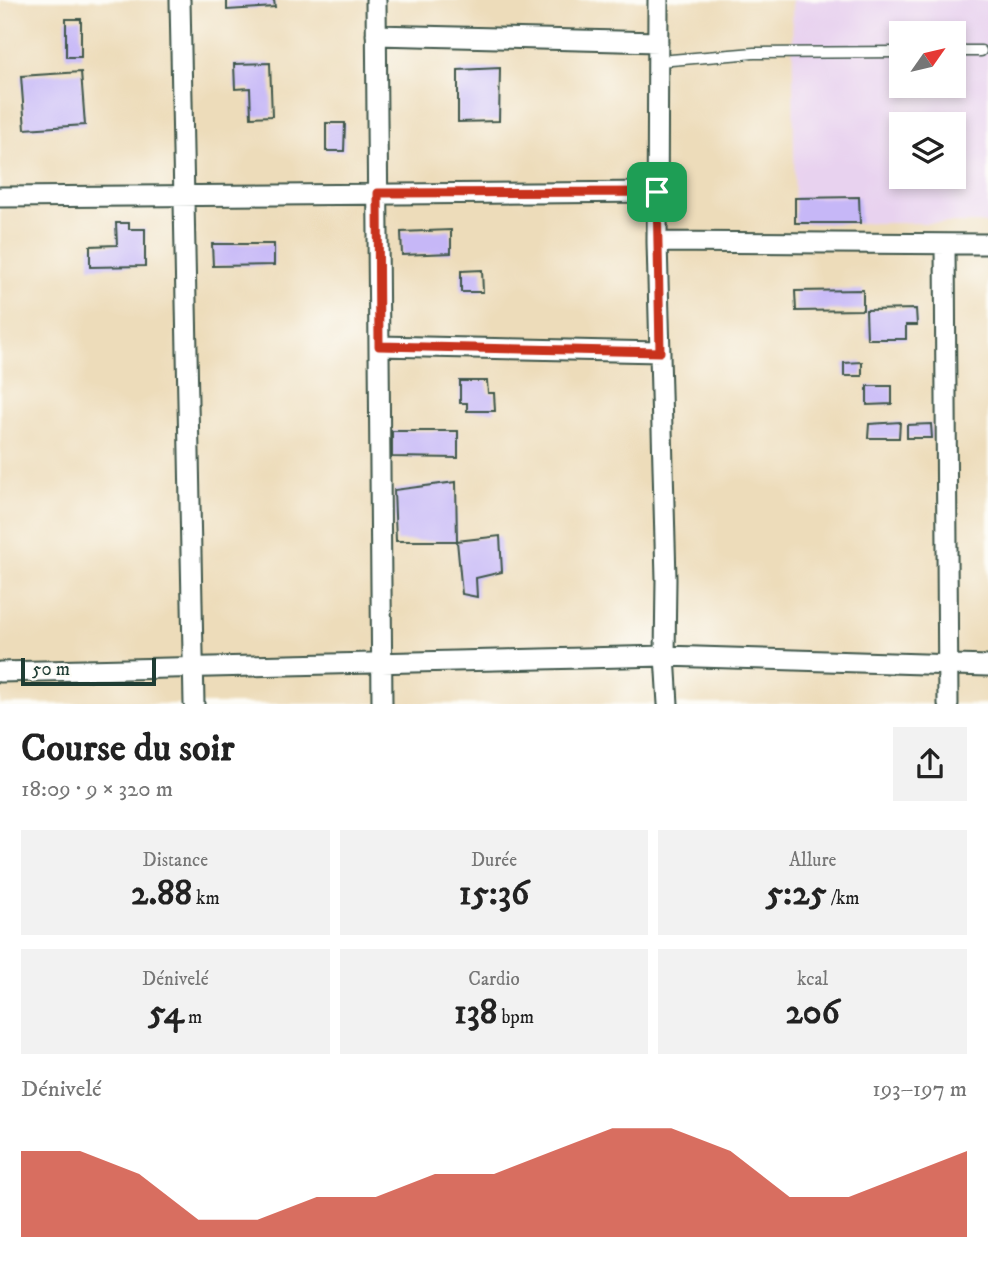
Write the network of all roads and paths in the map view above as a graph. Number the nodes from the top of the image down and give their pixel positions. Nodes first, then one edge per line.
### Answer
1 (180, 0) edge
2 (376, 0) edge
3 (658, 0) edge
4 (376, 35) junction
5 (966, 51) edge
6 (981, 51) dead end
7 (658, 52) junction
8 (889, 52) edge
9 (657, 192) junction
10 (378, 193) junction
11 (184, 195) junction
12 (0, 197) edge
13 (657, 242) junction
14 (946, 244) junction
15 (988, 244) edge
16 (379, 346) junction
17 (660, 352) junction
18 (665, 656) junction
19 (382, 664) junction
20 (988, 666) edge
21 (947, 667) junction
22 (193, 668) junction
23 (0, 672) edge
24 (194, 704) edge
25 (383, 704) edge
26 (668, 704) edge
27 (948, 704) edge

1 - 11 street
2 - 4 street
3 - 7 street
4 - 7 street
4 - 10 street
5 - 6 lane
7 - 8 lane
7 - 9 street
9 - 10 street
9 - 13 street
10 - 11 street
10 - 16 street
11 - 12 street
11 - 22 street
13 - 14 street
13 - 17 street
14 - 15 street
14 - 21 street
16 - 17 street
16 - 19 street
17 - 18 street
18 - 19 street
18 - 21 street
18 - 26 street
19 - 22 street
19 - 25 street
20 - 21 street
21 - 27 street
22 - 23 street
22 - 24 street

